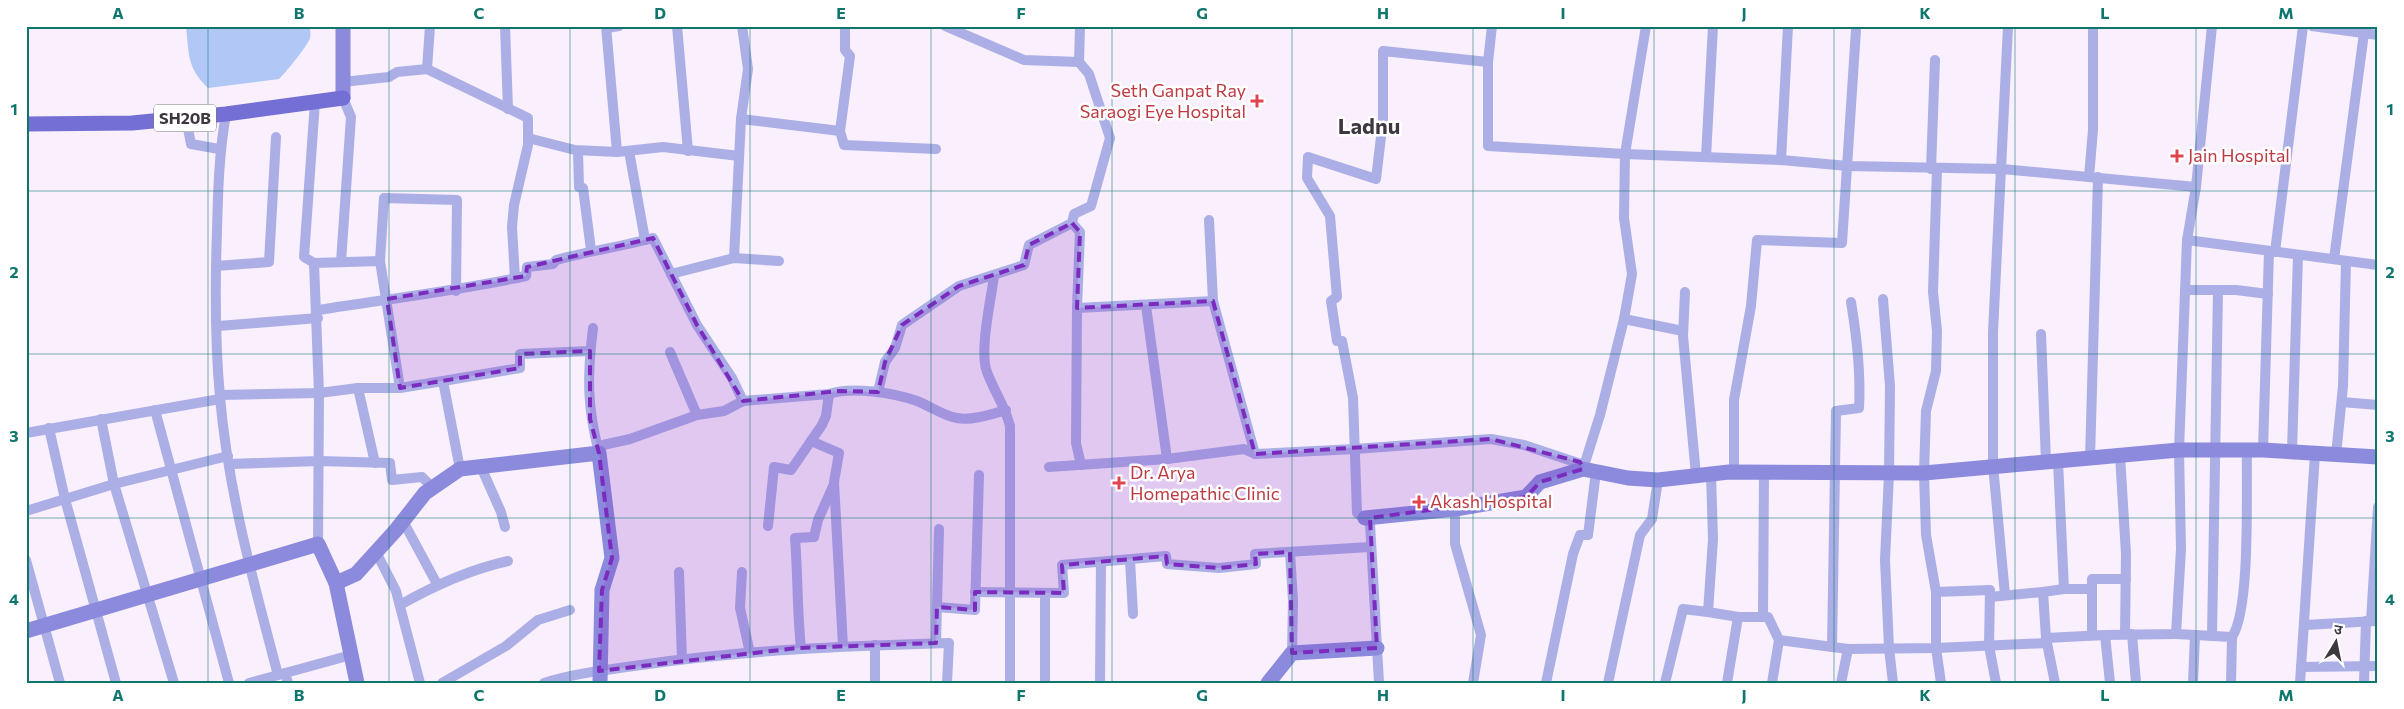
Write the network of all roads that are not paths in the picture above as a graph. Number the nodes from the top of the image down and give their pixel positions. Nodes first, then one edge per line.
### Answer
1 (343, 26) edge
2 (430, 26) edge
3 (505, 26) edge
4 (619, 26) edge
5 (677, 26) edge
6 (742, 26) edge
7 (845, 26) edge
8 (945, 26) edge
9 (1080, 26) edge
10 (1492, 26) edge
11 (1646, 26) edge
12 (1713, 26) edge
13 (1788, 26) edge
14 (2008, 26) edge
15 (2093, 26) edge
16 (2212, 26) edge
17 (2303, 26) edge
18 (2312, 26) edge
19 (606, 27) edge
20 (1856, 30) dead end
21 (2364, 33) junction
22 (2378, 35) edge
23 (1935, 60) dead end
24 (1079, 62) junction
25 (1488, 62) junction
26 (427, 69) junction
27 (343, 82) junction
28 (343, 98) junction
29 (315, 102) junction
30 (508, 109) junction
31 (226, 114) junction
32 (186, 118) junction
33 (741, 119) junction
34 (26, 124) edge
35 (840, 131) junction
36 (276, 137) dead end
37 (528, 138) junction
38 (936, 149) dead end
39 (220, 150) junction
40 (578, 151) junction
41 (629, 151) junction
42 (688, 151) junction
43 (617, 152) junction
44 (1625, 154) junction
45 (739, 156) junction
46 (1706, 158) junction
47 (1781, 160) junction
48 (1848, 166) junction
49 (1934, 169) junction
50 (2002, 169) junction
51 (2094, 177) junction
52 (2196, 187) junction
53 (1209, 220) dead end
54 (1072, 223) junction
55 (645, 240) junction
56 (2187, 240) junction
57 (591, 250) junction
58 (2272, 251) junction
59 (2298, 255) junction
60 (734, 258) junction
61 (2334, 259) junction
62 (380, 261) junction
63 (779, 261) dead end
64 (2346, 261) junction
65 (341, 262) junction
66 (314, 263) junction
67 (2378, 265) edge
68 (216, 266) junction
69 (671, 274) junction
70 (994, 276) junction
71 (516, 278) junction
72 (2185, 290) junction
73 (2218, 290) junction
74 (456, 291) junction
75 (1685, 292) dead end
76 (2268, 294) junction
77 (387, 299) junction
78 (1883, 299) dead end
79 (1213, 301) junction
80 (1851, 302) dead end
81 (1146, 306) junction
82 (1076, 308) junction
83 (318, 314) junction
84 (1624, 320) junction
85 (218, 326) junction
86 (593, 328) dead end
87 (1683, 332) junction
88 (2041, 334) dead end
89 (590, 351) junction
90 (670, 352) dead end
91 (443, 381) junction
92 (358, 388) junction
93 (400, 388) junction
94 (878, 392) junction
95 (319, 393) junction
96 (829, 394) junction
97 (220, 397) junction
98 (743, 401) junction
99 (2342, 402) junction
100 (2378, 405) edge
101 (155, 410) junction
102 (1006, 410) junction
103 (697, 414) junction
104 (101, 420) junction
105 (49, 428) junction
106 (26, 433) edge
107 (811, 441) junction
108 (1355, 449) junction
109 (2179, 450) junction
110 (2216, 450) junction
111 (2248, 450) junction
112 (2263, 450) junction
113 (2292, 451) junction
114 (599, 453) junction
115 (1255, 454) junction
116 (2315, 454) junction
117 (2120, 455) junction
118 (2336, 455) junction
119 (2378, 457) edge
120 (1167, 459) junction
121 (2090, 459) junction
122 (229, 460) junction
123 (319, 461) junction
124 (2052, 462) junction
125 (375, 463) junction
126 (1081, 465) junction
127 (1993, 465) junction
128 (481, 467) junction
129 (1049, 467) dead end
130 (460, 469) junction
131 (1587, 469) junction
132 (170, 470) junction
133 (1734, 472) junction
134 (1764, 473) junction
135 (1836, 473) junction
136 (1924, 473) junction
137 (1704, 474) junction
138 (1889, 474) junction
139 (980, 475) dead end
140 (1658, 480) junction
141 (834, 482) junction
142 (114, 484) junction
143 (433, 488) junction
144 (65, 499) junction
145 (2378, 506) edge
146 (1455, 509) junction
147 (26, 511) edge
148 (1365, 518) junction
149 (403, 521) junction
150 (768, 526) dead end
151 (505, 527) dead end
152 (939, 529) dead end
153 (318, 544) junction
154 (1370, 548) junction
155 (376, 552) junction
156 (1290, 552) junction
157 (26, 560) edge
158 (1130, 560) junction
159 (508, 561) dead end
160 (1101, 562) junction
161 (249, 564) junction
162 (679, 572) dead end
163 (742, 572) dead end
164 (200, 579) junction
165 (2126, 579) junction
166 (336, 583) junction
167 (437, 584) junction
168 (2092, 588) junction
169 (2064, 589) junction
170 (975, 592) junction
171 (1936, 592) junction
172 (2043, 592) junction
173 (1010, 593) junction
174 (1045, 593) junction
175 (146, 595) junction
176 (2005, 595) junction
177 (1990, 597) junction
178 (400, 605) junction
179 (937, 608) junction
180 (97, 610) junction
181 (570, 610) dead end
182 (1708, 612) junction
183 (1133, 614) dead end
184 (1738, 617) junction
185 (1762, 617) junction
186 (2372, 621) edge
187 (46, 625) junction
188 (2305, 625) junction
189 (26, 631) edge
190 (2128, 634) junction
191 (2176, 634) junction
192 (2092, 635) junction
193 (2105, 635) junction
194 (2195, 635) junction
195 (2212, 636) junction
196 (2232, 637) junction
197 (1779, 640) junction
198 (2047, 640) junction
199 (936, 643) junction
200 (875, 645) junction
201 (843, 646) junction
202 (1989, 646) junction
203 (1832, 647) junction
204 (801, 648) junction
205 (1377, 648) junction
206 (1889, 648) junction
207 (1936, 648) junction
208 (1848, 649) junction
209 (750, 653) junction
210 (1292, 653) junction
211 (351, 655) junction
212 (682, 659) junction
213 (2365, 666) junction
214 (2378, 666) edge
215 (2301, 667) junction
216 (284, 677) edge
217 (600, 677) edge
218 (60, 683) edge
219 (116, 683) edge
220 (174, 683) edge
221 (229, 683) edge
222 (249, 683) edge
223 (357, 683) edge
224 (420, 683) edge
225 (442, 683) edge
226 (544, 683) edge
227 (875, 683) edge
228 (947, 683) edge
229 (1010, 683) edge
230 (1045, 683) edge
231 (1100, 683) edge
232 (1268, 683) edge
233 (1379, 683) edge
234 (1473, 683) edge
235 (1546, 683) edge
236 (1608, 683) edge
237 (1665, 683) edge
238 (1728, 683) edge
239 (1772, 683) edge
240 (1841, 683) edge
241 (1893, 683) edge
242 (1941, 683) edge
243 (1996, 683) edge
244 (2055, 683) edge
245 (2110, 683) edge
246 (2136, 683) edge
247 (2193, 683) edge
248 (2231, 683) edge
249 (2300, 683) edge
250 (2364, 683) edge

1 - 27 street
2 - 26 street
3 - 30 street
4 - 19 street
5 - 42 street
6 - 33 street
7 - 35 street
8 - 24 street
9 - 24 street
10 - 25 street
11 - 44 street
12 - 46 street
13 - 47 street
14 - 50 street
15 - 51 street
16 - 52 street
17 - 58 street
18 - 21 street
19 - 43 street
20 - 48 street
21 - 22 street
21 - 61 street
23 - 49 street
24 - 54 street
25 - 44 street
25 - 108 street
26 - 27 street
26 - 30 street
27 - 28 street
28 - 29 main road, SH20B
28 - 65 street
29 - 31 main road, SH20B
29 - 66 street
30 - 37 street
31 - 32 main road, SH20B
31 - 39 street
32 - 34 main road, SH20B
32 - 39 street
33 - 35 street
33 - 45 street
35 - 38 street
36 - 68 street
37 - 40 street
37 - 71 street
39 - 68 street
40 - 43 street
40 - 57 street
41 - 42 street
41 - 43 street
41 - 55 street
42 - 45 street
44 - 46 street
44 - 84 street
45 - 60 street
46 - 47 street
47 - 48 street
48 - 49 street
48 - 133 street
49 - 50 street
49 - 136 street
50 - 51 street
50 - 127 street
51 - 52 street
51 - 121 street
52 - 56 street
53 - 79 street
54 - 70 street
54 - 82 street
55 - 57 street
55 - 69 street
56 - 58 street
56 - 72 street
57 - 71 street
58 - 59 street
58 - 76 street
59 - 61 street
59 - 113 street
60 - 63 street
60 - 69 street
61 - 64 street
62 - 65 street
62 - 74 street
62 - 77 street
64 - 67 street
64 - 99 street
65 - 66 street
66 - 83 street
68 - 85 street
69 - 98 street
70 - 94 street
70 - 102 street
71 - 74 street
72 - 73 street
72 - 109 street
73 - 76 street
73 - 110 street
74 - 77 street
75 - 87 street
76 - 112 street
77 - 83 street
77 - 93 street
78 - 138 street
79 - 81 street
79 - 115 street
80 - 135 street
81 - 82 street
81 - 120 street
82 - 126 street
83 - 85 street
83 - 95 street
84 - 87 street
84 - 131 street
85 - 97 street
86 - 89 street
87 - 137 street
88 - 124 street
89 - 91 street
89 - 114 street
90 - 103 street
91 - 93 street
91 - 130 street
92 - 93 street
92 - 95 street
92 - 125 street
94 - 96 street
94 - 102 street
95 - 97 street
95 - 123 street
96 - 98 street
96 - 107 street
97 - 101 street
97 - 122 street
98 - 103 street
99 - 100 street
99 - 118 street
101 - 104 street
101 - 132 street
102 - 173 street
103 - 114 street
104 - 105 street
104 - 142 street
105 - 106 street
105 - 144 street
107 - 141 street
107 - 150 street
108 - 115 street
108 - 131 street
108 - 148 street
109 - 110 street
109 - 117 street
109 - 191 street
110 - 111 street
110 - 195 street
111 - 112 street
111 - 196 street
112 - 113 street
113 - 116 street
114 - 128 street
114 - 217 street
115 - 120 street
116 - 118 street
116 - 188 street
117 - 121 street
117 - 165 street
118 - 119 street
120 - 126 street
121 - 124 street
122 - 123 street
122 - 132 street
122 - 161 street
123 - 125 street
123 - 153 street
124 - 127 street
124 - 169 street
125 - 143 street
126 - 129 street
127 - 136 street
127 - 176 street
128 - 130 street
128 - 151 street
130 - 143 street
131 - 140 street
131 - 146 street
131 - 235 street
132 - 142 street
132 - 164 street
133 - 134 street
133 - 137 street
134 - 135 street
134 - 185 street
135 - 138 street
135 - 203 street
136 - 138 street
136 - 171 street
137 - 140 street
137 - 182 street
138 - 206 street
139 - 170 street
140 - 236 street
141 - 201 street
141 - 204 street
142 - 144 street
142 - 175 street
143 - 149 street
144 - 147 street
144 - 180 street
145 - 186 street
146 - 148 street
146 - 234 street
148 - 154 street
149 - 155 street
149 - 167 street
152 - 179 street
153 - 161 street
153 - 166 street
154 - 156 street
154 - 205 street
155 - 166 street
155 - 178 street
156 - 158 street
156 - 210 street
157 - 187 street
158 - 160 street
158 - 183 street
159 - 167 street
160 - 174 street
160 - 231 street
161 - 164 street
161 - 216 street
162 - 212 street
163 - 209 street
164 - 175 street
164 - 221 street
165 - 168 street
165 - 190 street
166 - 211 street
167 - 178 street
168 - 169 street
168 - 192 street
169 - 172 street
170 - 173 street
170 - 179 street
171 - 177 street
171 - 207 street
172 - 176 street
172 - 198 street
173 - 174 street
173 - 229 street
174 - 230 street
175 - 180 street
175 - 220 street
176 - 177 street
177 - 202 street
178 - 224 street
179 - 199 street
180 - 187 street
180 - 219 street
181 - 225 street
182 - 184 street
182 - 237 street
184 - 185 street
184 - 238 street
185 - 197 street
186 - 188 street
186 - 213 street
187 - 189 street
187 - 218 street
188 - 215 street
190 - 191 street
190 - 193 street
190 - 246 street
191 - 194 street
192 - 193 street
192 - 198 street
193 - 245 street
194 - 195 street
194 - 247 street
195 - 196 street
196 - 248 street
197 - 203 street
197 - 239 street
198 - 202 street
198 - 244 street
199 - 200 street
199 - 228 street
200 - 201 street
200 - 227 street
201 - 204 street
202 - 207 street
202 - 243 street
203 - 208 street
204 - 209 street
205 - 210 street
205 - 233 street
206 - 207 street
206 - 208 street
206 - 241 street
207 - 242 street
208 - 240 street
209 - 212 street
210 - 232 street
211 - 216 street
211 - 223 street
212 - 217 street
213 - 214 street
213 - 215 street
213 - 250 street
215 - 249 street
216 - 222 street
217 - 226 street

